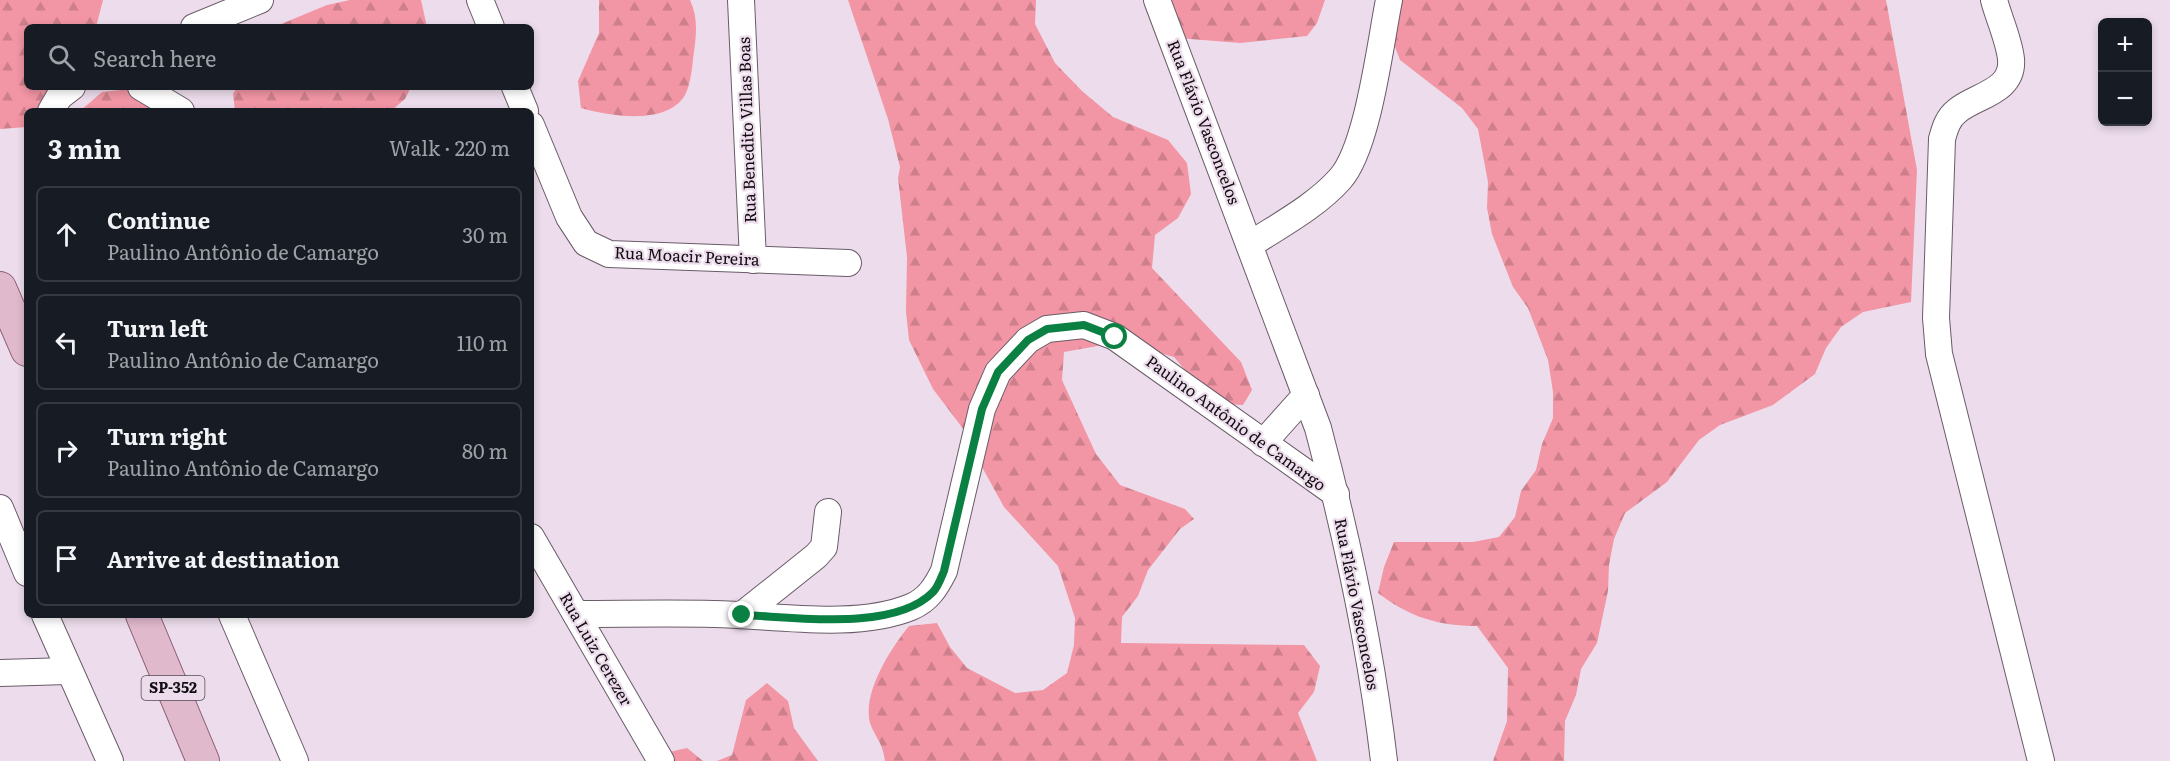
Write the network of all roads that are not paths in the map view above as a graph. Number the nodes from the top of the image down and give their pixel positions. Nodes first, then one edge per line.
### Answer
1 (260, 0) edge
2 (480, 0) edge
3 (741, 0) edge
4 (1157, 0) edge
5 (1389, 0) edge
6 (1994, 0) edge
7 (201, 24) edge
8 (490, 24) edge
9 (68, 90) edge
10 (146, 90) edge
11 (517, 90) edge
12 (53, 108) edge
13 (176, 108) edge
14 (524, 108) edge
15 (534, 132) edge
16 (1251, 244) junction
17 (753, 260) junction
18 (848, 263) dead end
19 (0, 288) edge
20 (24, 343) edge
21 (1306, 396) junction
22 (1263, 442) junction
23 (1336, 495) junction
24 (0, 508) edge
25 (828, 512) dead end
26 (534, 542) edge
27 (24, 566) edge
28 (576, 614) junction
29 (742, 615) junction
30 (46, 618) edge
31 (143, 618) edge
32 (233, 618) edge
33 (68, 671) junction
34 (0, 674) edge
35 (110, 761) edge
36 (204, 761) edge
37 (295, 761) edge
38 (660, 761) edge
39 (1384, 761) edge
40 (2041, 761) edge

1 - 7 street
2 - 8 street
3 - 17 street, Rua Benedito Villas Boas
4 - 16 street, Rua Flávio Vasconcelos
5 - 16 street
6 - 40 street
9 - 12 street
10 - 13 street
11 - 14 street
15 - 17 street, Rua Moacir Pereira
16 - 21 street, Rua Flávio Vasconcelos
17 - 18 street, Rua Moacir Pereira
19 - 20 main road
21 - 22 street
21 - 23 street, Rua Flávio Vasconcelos
22 - 23 street, Paulino Antônio de Camargo
22 - 29 street, Paulino Antônio de Camargo
23 - 39 street, Rua Flávio Vasconcelos
24 - 27 street
25 - 29 street
26 - 28 street, Rua Luiz Cerezer
28 - 29 street, Paulino Antônio de Camargo
28 - 38 street, Rua Luiz Cerezer
30 - 33 street
31 - 36 main road, SP-352
32 - 37 street
33 - 34 street
33 - 35 street

